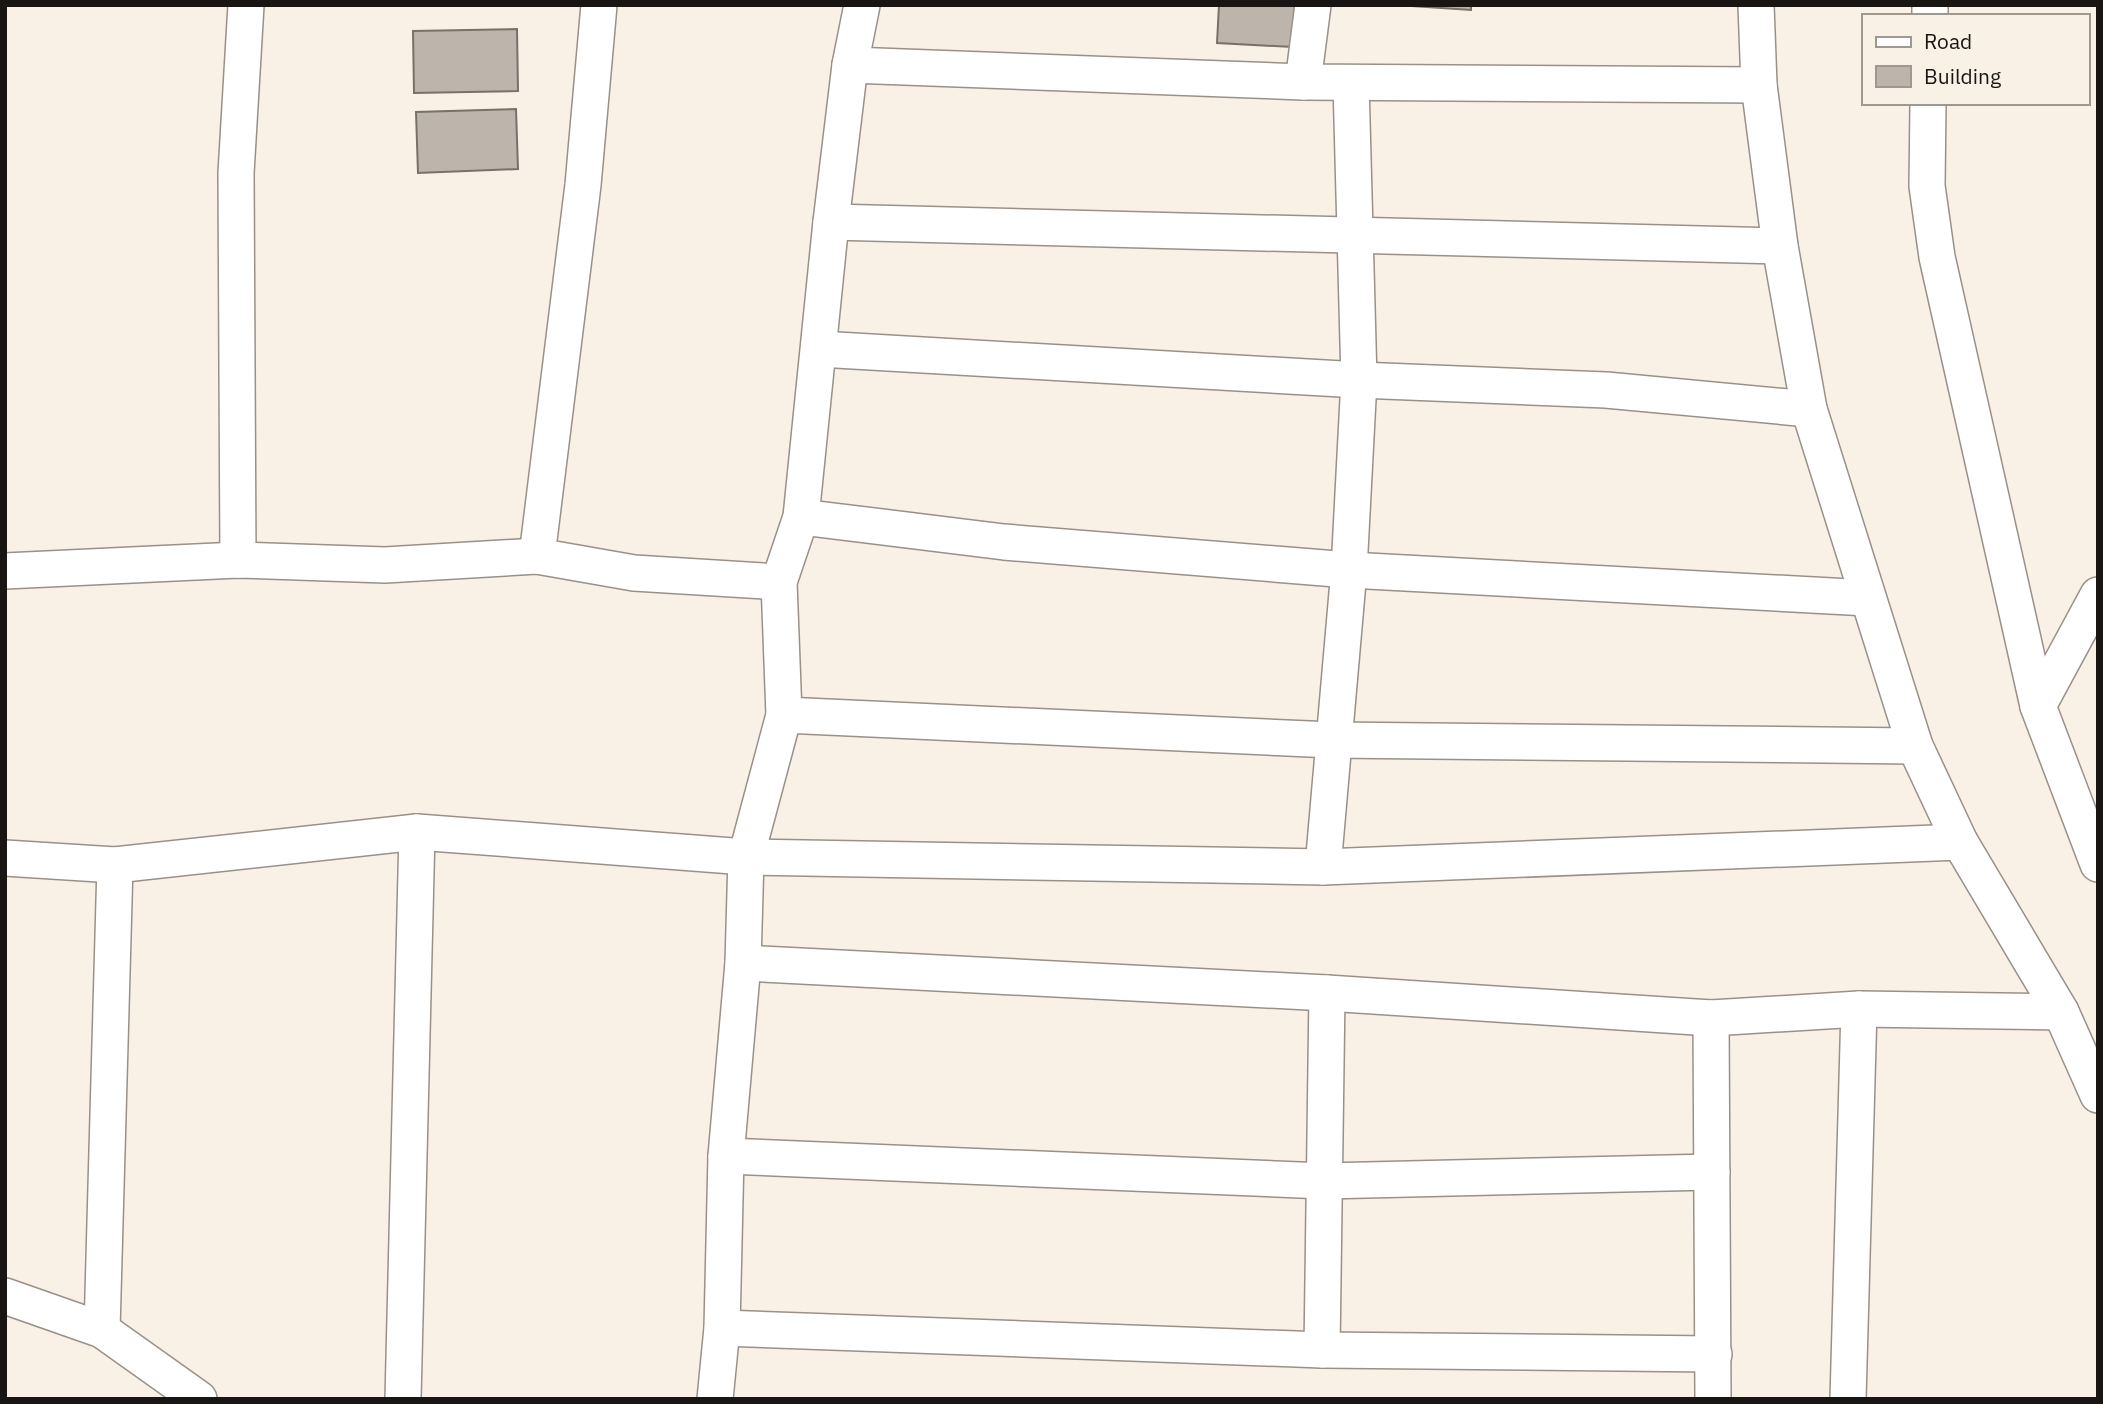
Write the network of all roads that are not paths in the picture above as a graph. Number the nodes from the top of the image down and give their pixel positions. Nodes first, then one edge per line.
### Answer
1 (246, 5) edge
2 (598, 5) edge
3 (862, 5) edge
4 (1313, 5) edge
5 (1756, 5) edge
6 (850, 65) junction
7 (1303, 82) junction
8 (1352, 83) junction
9 (1759, 85) junction
10 (1928, 105) edge
11 (831, 222) junction
12 (1356, 237) junction
13 (1780, 246) junction
14 (819, 349) junction
15 (1359, 380) junction
16 (1809, 409) junction
17 (801, 517) junction
18 (537, 556) junction
19 (239, 560) junction
20 (1349, 570) junction
21 (5, 571) edge
22 (779, 582) junction
23 (2098, 595) edge
24 (1868, 598) junction
25 (2038, 706) junction
26 (784, 715) junction
27 (1332, 740) junction
28 (1915, 746) junction
29 (416, 832) junction
30 (1960, 842) junction
31 (746, 857) junction
32 (5, 858) edge
33 (115, 864) junction
34 (2098, 864) edge
35 (1323, 867) junction
36 (743, 963) junction
37 (1327, 993) junction
38 (1860, 1009) junction
39 (2061, 1012) junction
40 (1711, 1018) junction
41 (2098, 1095) edge
42 (726, 1156) junction
43 (1712, 1172) junction
44 (1324, 1181) junction
45 (5, 1296) edge
46 (722, 1328) junction
47 (103, 1330) junction
48 (1322, 1350) junction
49 (1714, 1354) junction
50 (199, 1399) edge
51 (403, 1399) edge
52 (715, 1399) edge
53 (1713, 1399) edge
54 (1848, 1399) edge

1 - 19 street
2 - 18 street
3 - 6 street
4 - 7 street
5 - 9 street
6 - 7 street
6 - 11 street
7 - 8 street
8 - 9 street
8 - 12 street
9 - 13 street
10 - 25 street
11 - 12 street
11 - 14 street
12 - 13 street
12 - 15 street
13 - 16 street
14 - 15 street
14 - 17 street
15 - 16 street
15 - 20 street
16 - 24 street
17 - 20 street
17 - 22 street
18 - 19 street
18 - 22 street
19 - 21 street
20 - 24 street
20 - 27 street
22 - 26 street
23 - 25 street
24 - 28 street
25 - 34 street
26 - 27 street
26 - 31 street
27 - 28 street
27 - 35 street
28 - 30 street
29 - 31 street
29 - 33 street
29 - 51 street
30 - 35 street
30 - 39 street
31 - 35 street
31 - 36 street
32 - 33 street
33 - 47 street
36 - 37 street
36 - 42 street
37 - 40 street
37 - 44 street
38 - 39 street
38 - 40 street
38 - 54 street
39 - 41 street
40 - 43 street
42 - 44 street
42 - 46 street
43 - 44 street
43 - 49 street
44 - 48 street
45 - 47 street
46 - 48 street
46 - 52 street
47 - 50 street
48 - 49 street
49 - 53 street

